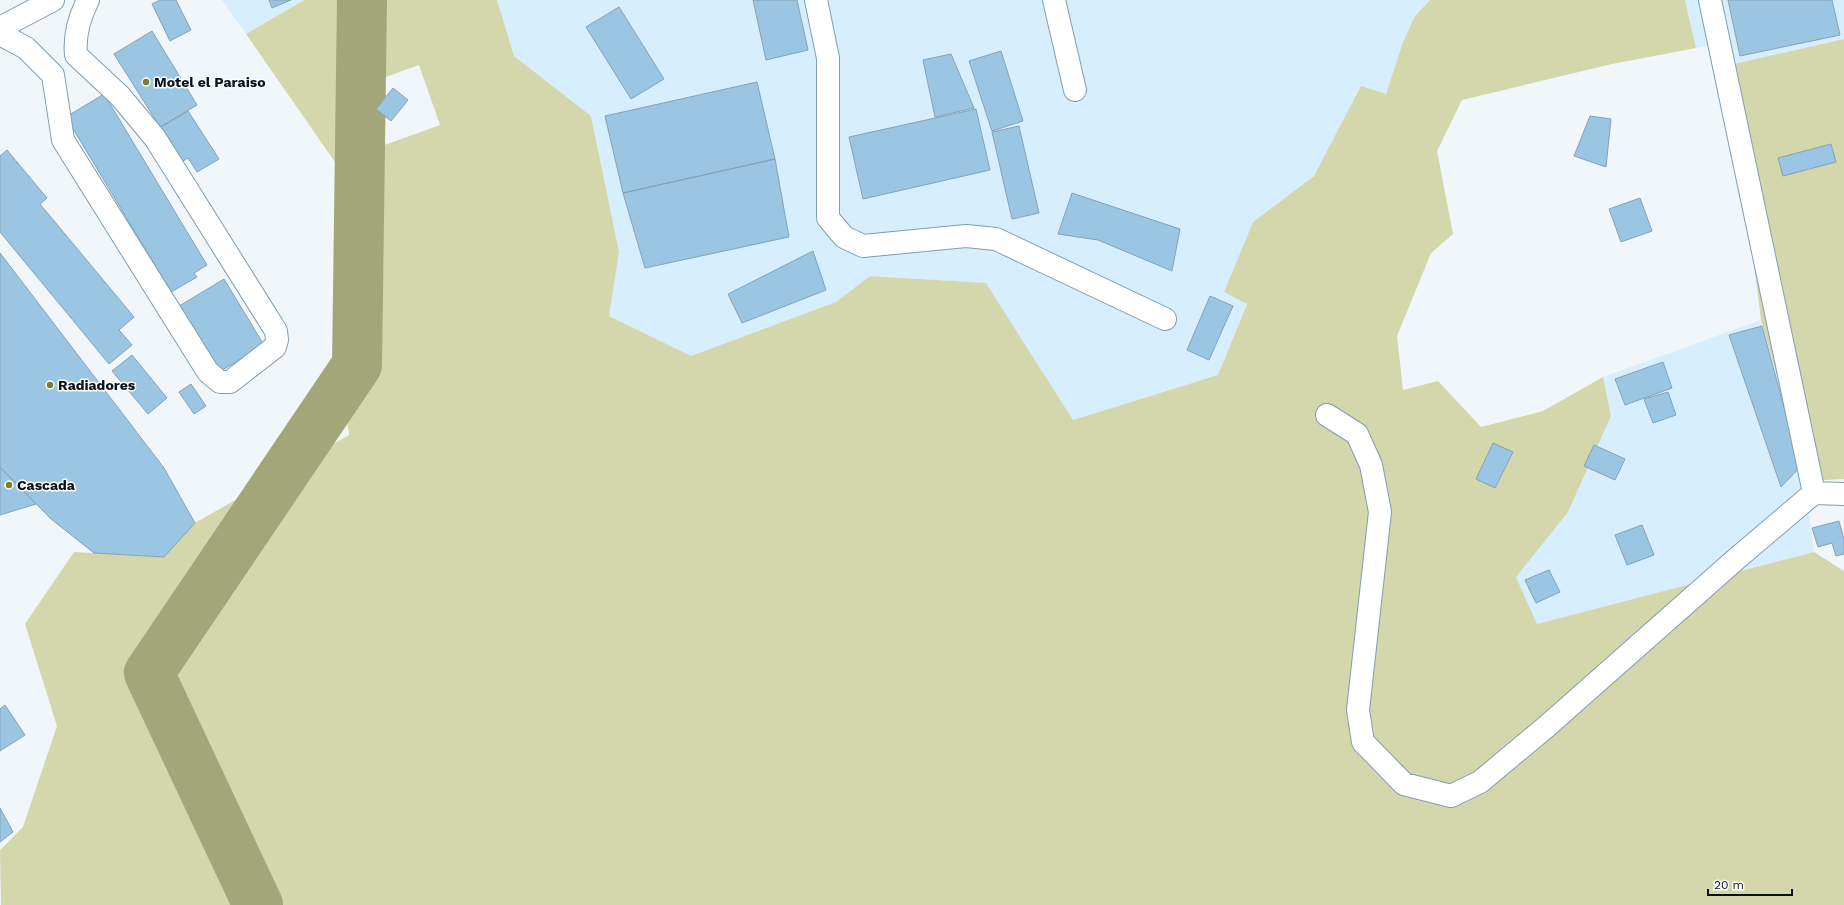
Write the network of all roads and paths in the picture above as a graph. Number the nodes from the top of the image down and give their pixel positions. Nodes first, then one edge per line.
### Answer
1 (53, 0) edge
2 (88, 0) edge
3 (816, 0) edge
4 (1054, 0) edge
5 (1710, 0) edge
6 (0, 28) edge
7 (0, 34) edge
8 (76, 56) junction
9 (53, 75) junction
10 (1075, 90) dead end
11 (1165, 319) dead end
12 (1327, 414) dead end
13 (1814, 493) junction
14 (1844, 494) edge

1 - 6 main road
2 - 8 main road
3 - 11 main road
4 - 10 main road
5 - 13 main road
7 - 9 main road
8 - 9 main road
8 - 9 main road
12 - 13 main road
13 - 14 main road

